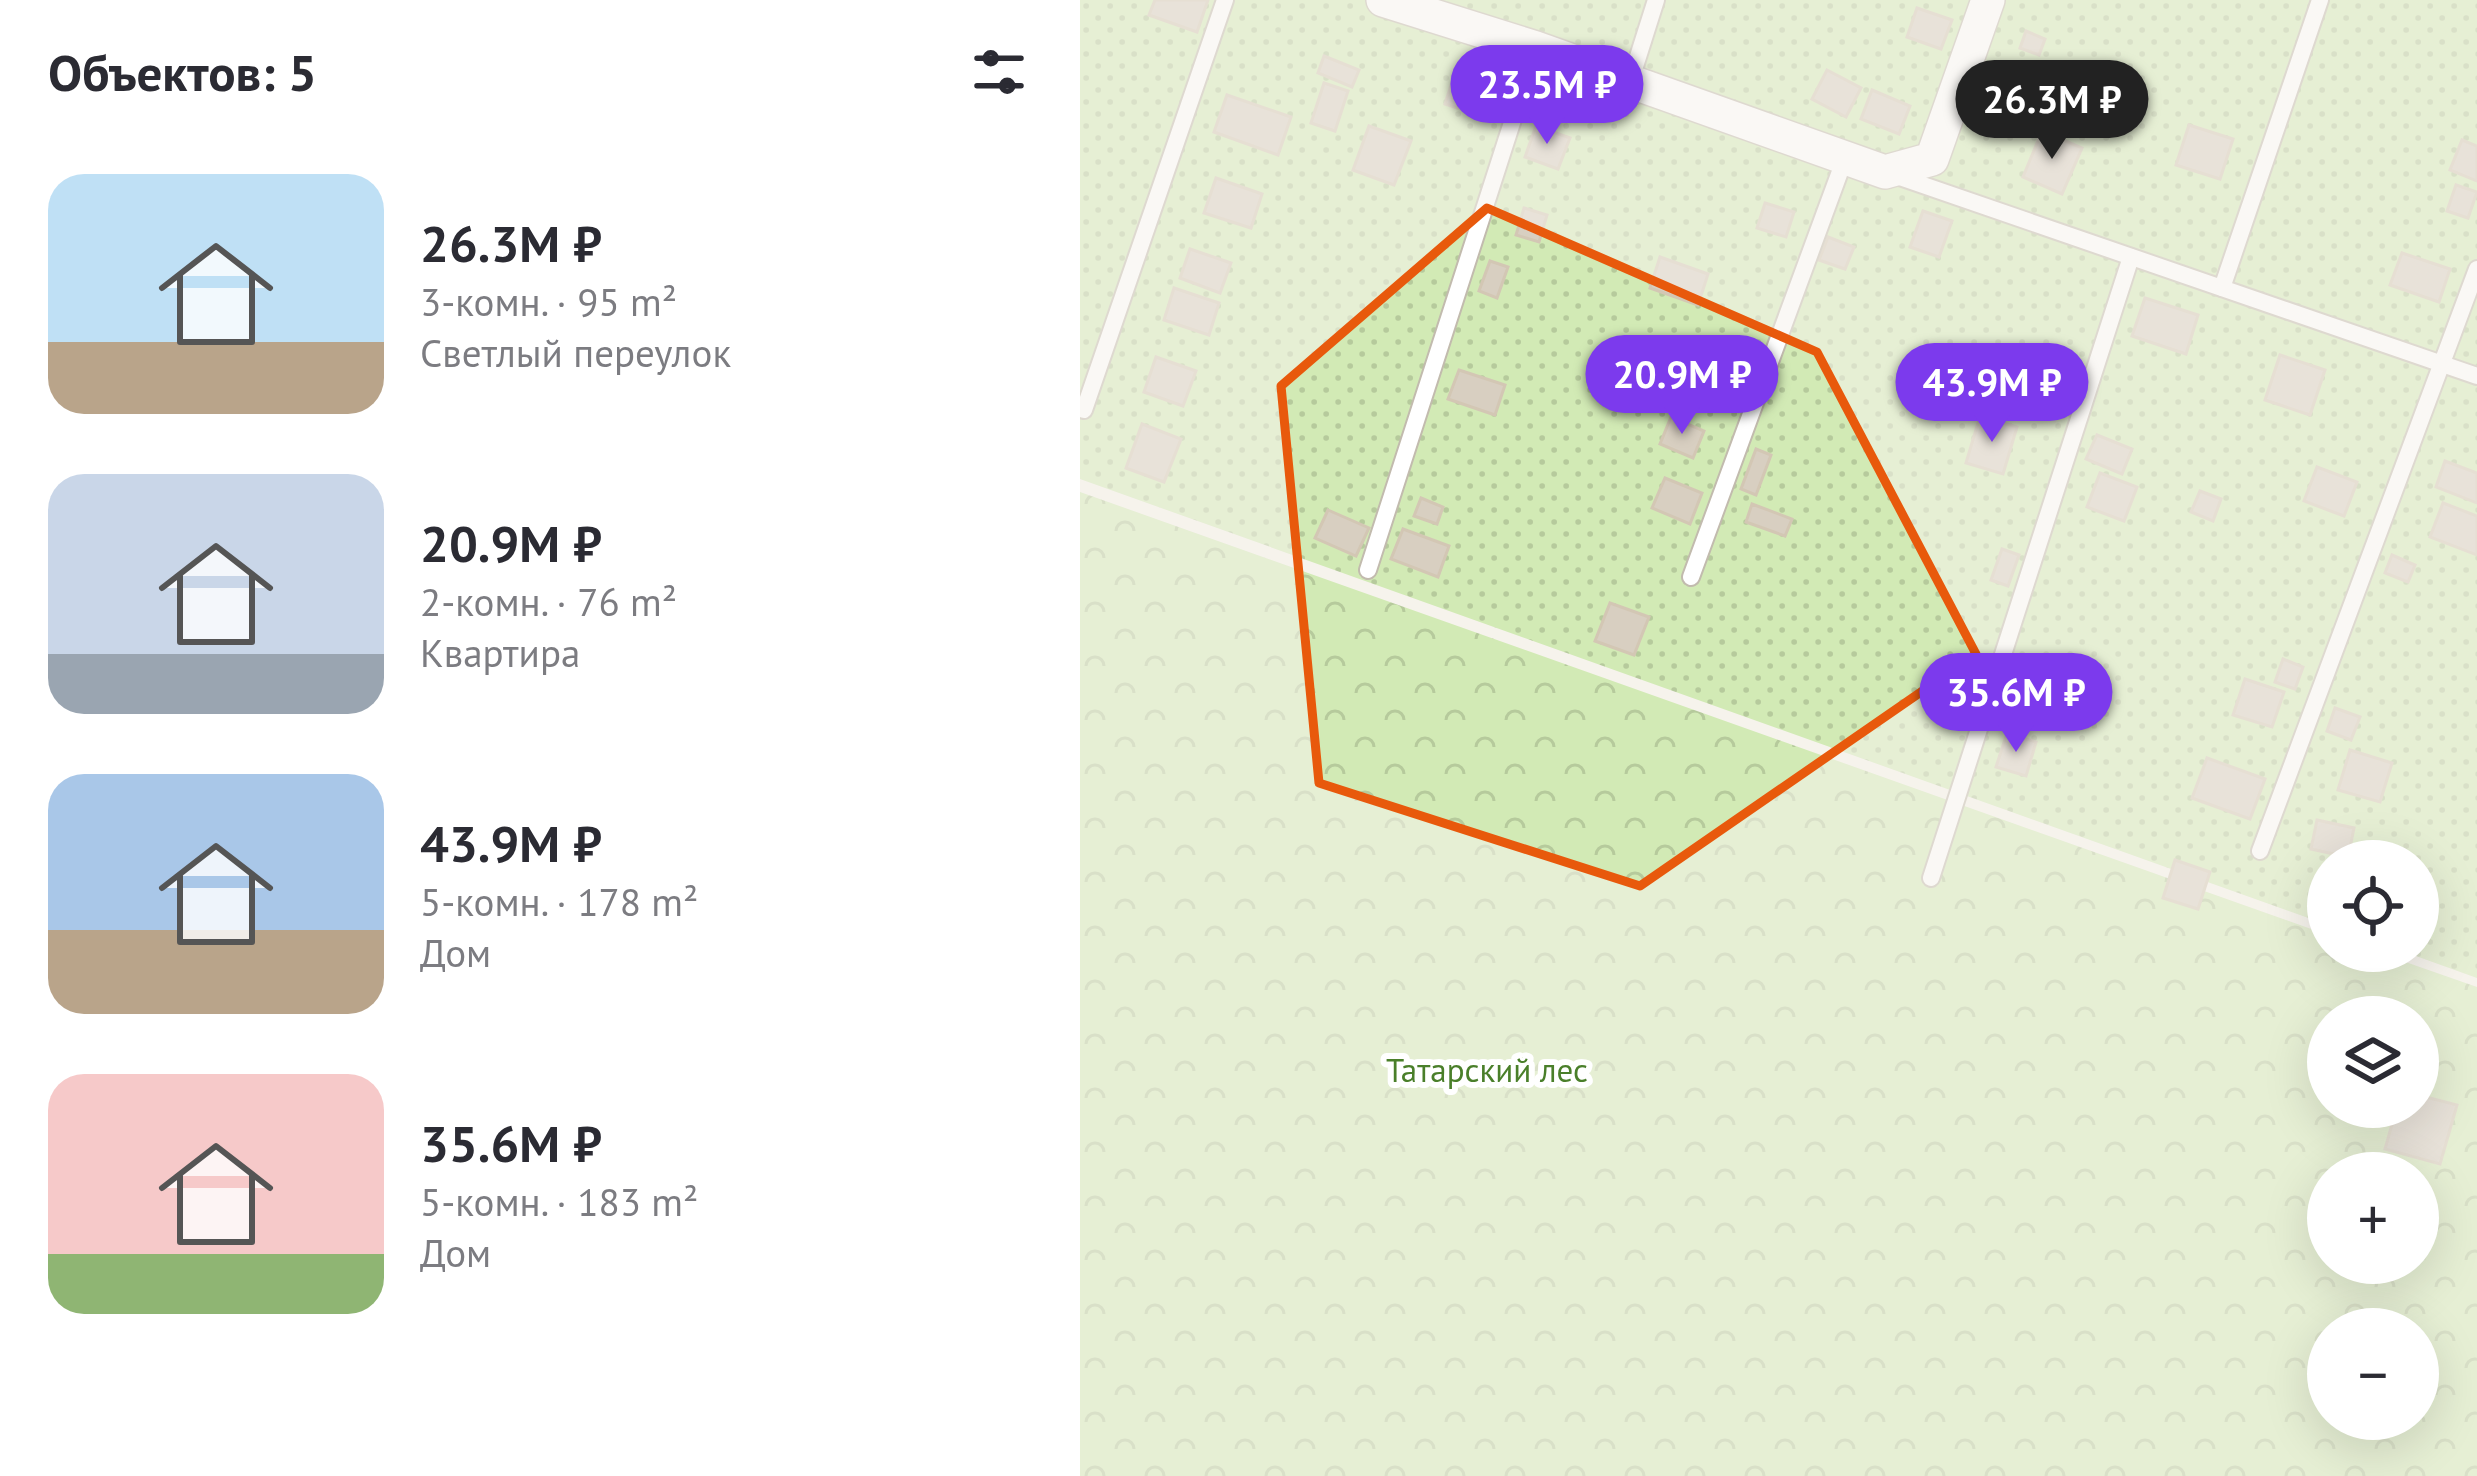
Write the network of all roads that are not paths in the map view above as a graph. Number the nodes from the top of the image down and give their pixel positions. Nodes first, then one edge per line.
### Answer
1 (1225, 0) edge
2 (1383, 0) edge
3 (1656, 0) edge
4 (1988, 0) edge
5 (2320, 0) edge
6 (1535, 48) junction
7 (1630, 82) junction
8 (1845, 158) junction
9 (1885, 172) junction
10 (2131, 257) junction
11 (2477, 269) edge
12 (2222, 288) junction
13 (2442, 364) junction
14 (2477, 376) edge
15 (1084, 410) dead end
16 (1368, 570) dead end
17 (1691, 577) dead end
18 (2260, 851) dead end
19 (1931, 878) dead end

1 - 15 lane
2 - 6 street
3 - 7 lane
4 - 9 street
5 - 12 lane
6 - 7 street
6 - 16 lane
7 - 8 street
8 - 9 street
8 - 17 lane
9 - 10 lane
10 - 12 lane
10 - 19 lane
11 - 13 lane
12 - 13 lane
13 - 14 lane
13 - 18 lane

